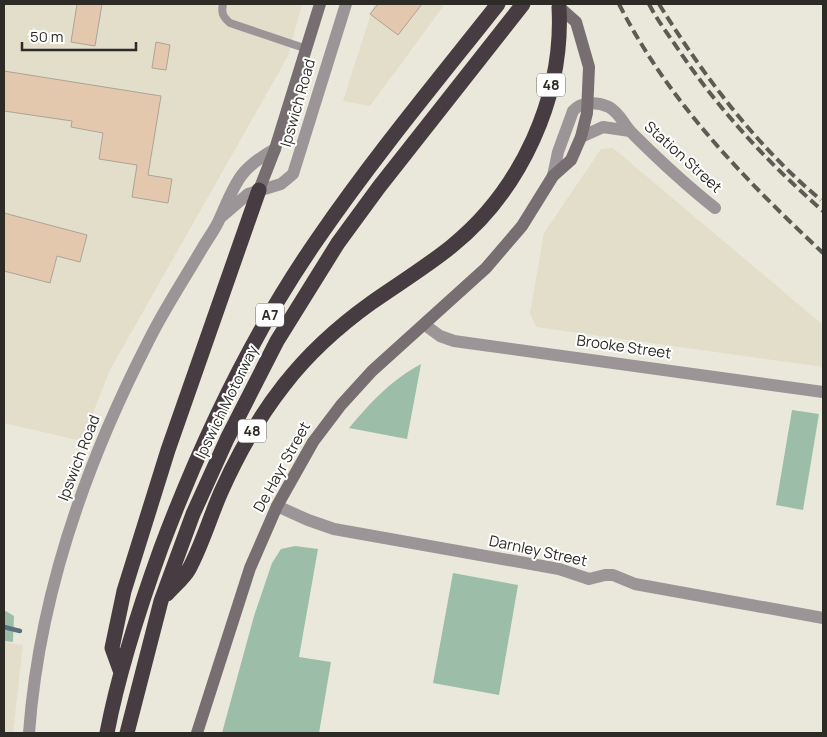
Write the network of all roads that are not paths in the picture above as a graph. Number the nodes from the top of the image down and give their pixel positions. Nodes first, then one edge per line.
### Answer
1 (223, 4) edge
2 (320, 4) edge
3 (346, 4) edge
4 (498, 4) edge
5 (558, 5) edge
6 (519, 8) edge
7 (307, 48) junction
8 (588, 103) junction
9 (630, 131) junction
10 (581, 137) junction
11 (275, 149) junction
12 (553, 176) junction
13 (259, 190) junction
14 (715, 208) dead end
15 (220, 218) junction
16 (425, 325) junction
17 (823, 392) edge
18 (277, 506) junction
19 (160, 601) junction
20 (823, 618) edge
21 (120, 670) junction
22 (108, 731) edge
23 (128, 732) edge
24 (29, 733) edge
25 (197, 733) edge

1 - 7 lane
2 - 7 street, Ipswich Road
3 - 13 street, Ipswich Road
4 - 21 highway, Ipswich Motorway / A7
5 - 8 street, De Hayr Street
5 - 19 highway, 48
6 - 19 highway, Ipswich Motorway / A7
7 - 11 street, Ipswich Road
8 - 9 street, Station Street
8 - 10 street, De Hayr Street
8 - 12 street, De Hayr Street
9 - 10 street, Station Street
9 - 14 street, Station Street
10 - 12 street, De Hayr Street
11 - 13 street, Ipswich Road
11 - 15 street, Ipswich Road
12 - 16 street, De Hayr Street
13 - 15 street, Ipswich Road
13 - 21 highway
15 - 24 street, Ipswich Road
16 - 17 street, Brooke Street
16 - 18 street, De Hayr Street
18 - 20 street, Darnley Street
18 - 25 street, De Hayr Street
19 - 23 highway, Ipswich Motorway / A7
21 - 22 highway, Ipswich Motorway / A7

